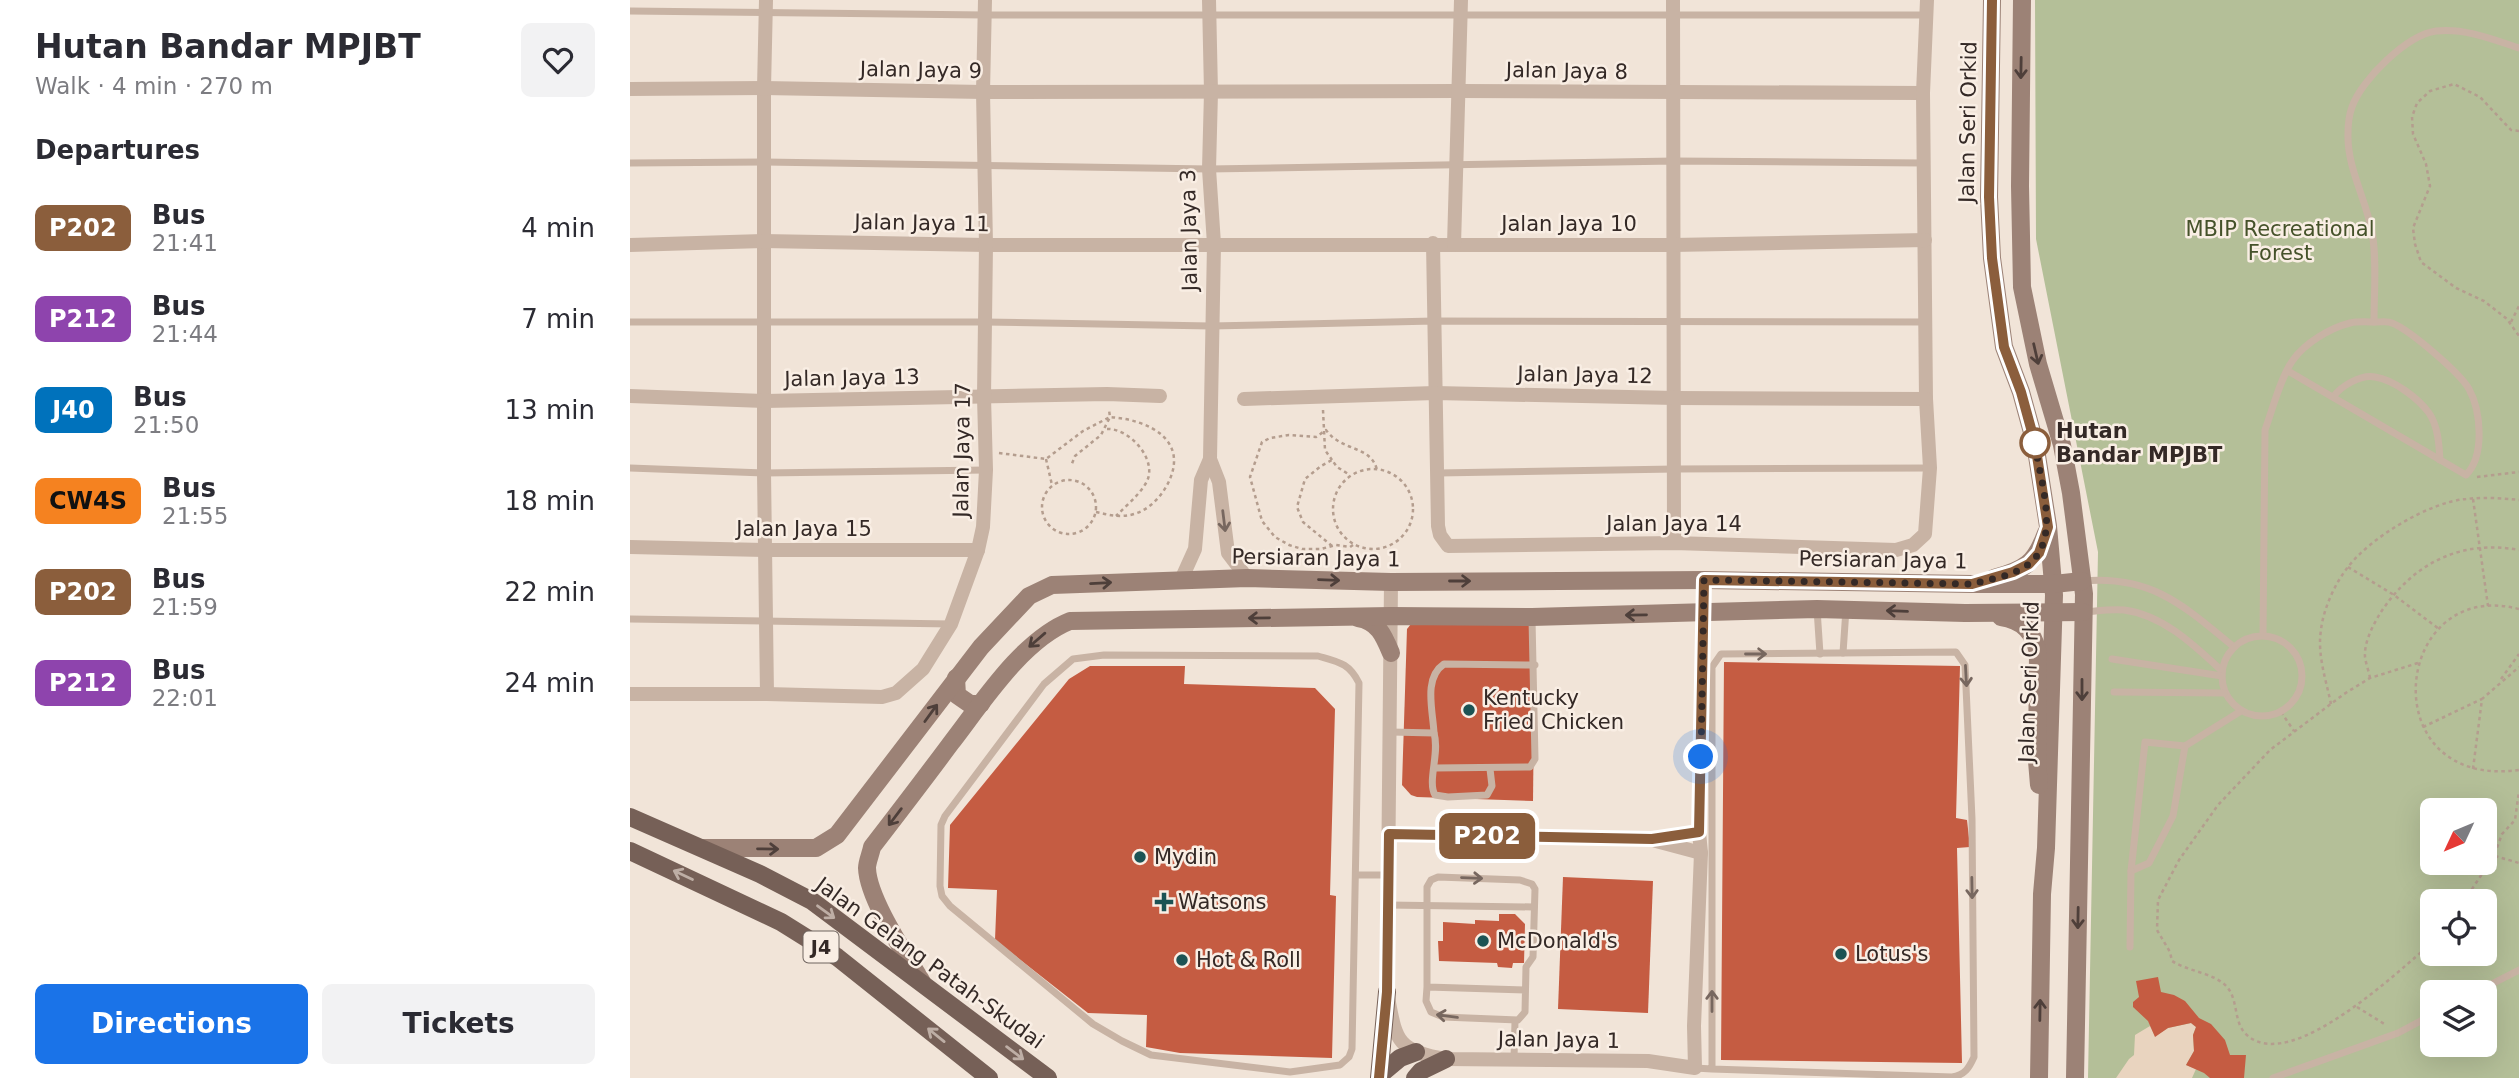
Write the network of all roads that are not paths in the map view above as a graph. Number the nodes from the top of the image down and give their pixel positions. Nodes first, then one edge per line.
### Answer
1 (985, 0) edge
2 (1209, 0) edge
3 (1461, 0) edge
4 (1992, 0) edge
5 (2022, 0) edge
6 (766, 7) edge
7 (1673, 7) edge
8 (1927, 7) edge
9 (630, 11) edge
10 (985, 15) junction
11 (1208, 15) junction
12 (1462, 16) junction
13 (2519, 48) edge
14 (764, 88) junction
15 (630, 89) edge
16 (1460, 91) junction
17 (983, 92) junction
18 (1211, 92) junction
19 (1672, 93) junction
20 (1923, 93) junction
21 (1674, 161) junction
22 (765, 162) junction
23 (630, 163) edge
24 (1924, 163) junction
25 (983, 165) junction
26 (1457, 165) junction
27 (1209, 169) junction
28 (1925, 240) junction
29 (764, 241) junction
30 (1433, 243) junction
31 (1214, 244) junction
32 (630, 245) edge
33 (986, 245) junction
34 (1673, 245) junction
35 (1454, 246) junction
36 (1673, 320) junction
37 (630, 321) edge
38 (764, 321) junction
39 (1434, 321) junction
40 (985, 322) junction
41 (2374, 322) junction
42 (1926, 323) junction
43 (1211, 326) junction
44 (2288, 371) junction
45 (1434, 393) junction
46 (630, 396) edge
47 (1160, 396) dead end
48 (984, 397) junction
49 (2333, 397) junction
50 (1675, 398) junction
51 (1244, 399) dead end
52 (1926, 399) junction
53 (765, 401) junction
54 (1210, 459) junction
55 (2440, 460) junction
56 (630, 468) edge
57 (1930, 468) junction
58 (1675, 469) junction
59 (986, 470) junction
60 (764, 473) junction
61 (1437, 473) junction
62 (2048, 527) junction
63 (1674, 543) junction
64 (630, 547) edge
65 (978, 550) junction
66 (765, 551) junction
67 (1247, 578) junction
68 (1181, 580) junction
69 (1704, 580) junction
70 (2082, 581) junction
71 (1391, 582) junction
72 (1972, 584) junction
73 (2054, 584) junction
74 (1817, 609) junction
75 (1846, 609) junction
76 (2083, 612) junction
77 (1704, 613) junction
78 (1965, 613) junction
79 (2054, 613) junction
80 (1391, 616) junction
81 (1351, 617) junction
82 (1532, 617) junction
83 (630, 619) edge
84 (767, 622) junction
85 (951, 624) junction
86 (2263, 635) junction
87 (2234, 647) junction
88 (1391, 653) junction
89 (1843, 653) junction
90 (1820, 654) junction
91 (2112, 659) dead end
92 (1535, 665) junction
93 (2222, 673) junction
94 (957, 678) junction
95 (2114, 692) dead end
96 (2224, 693) junction
97 (630, 694) edge
98 (767, 694) junction
99 (981, 704) junction
100 (2241, 710) junction
101 (1391, 732) junction
102 (1434, 733) junction
103 (2185, 746) junction
104 (1436, 768) junction
105 (1490, 769) junction
106 (630, 817) edge
107 (1705, 832) junction
108 (1389, 834) junction
109 (1652, 839) junction
110 (699, 848) junction
111 (2046, 848) junction
112 (630, 851) edge
113 (1706, 852) junction
114 (2131, 870) junction
115 (1356, 875) junction
116 (1389, 875) junction
117 (1388, 905) junction
118 (1427, 905) junction
119 (1534, 907) junction
120 (2130, 947) dead end
121 (2519, 970) edge
122 (2497, 981) edge
123 (922, 982) junction
124 (1427, 986) junction
125 (1525, 990) junction
126 (1387, 992) junction
127 (1515, 1021) junction
128 (2420, 1021) edge
129 (1416, 1052) junction
130 (1446, 1059) junction
131 (1514, 1060) junction
132 (1695, 1068) junction
133 (1712, 1069) junction
134 (1380, 1076) edge
135 (989, 1078) edge
136 (1048, 1078) edge
137 (1415, 1078) edge
138 (2039, 1078) edge
139 (2075, 1078) edge
140 (2273, 1078) edge

1 - 10 street, Jalan Jaya 17
2 - 11 street, Jalan Jaya 3
3 - 12 street
4 - 62 main road, Jalan Seri Orkid
5 -> 70 main road
6 - 9 lane
6 - 10 lane
6 - 14 street
7 - 8 lane
7 - 12 lane
7 - 19 street
8 - 20 street
10 - 11 lane
10 - 17 street, Jalan Jaya 17
11 - 12 lane
11 - 18 street, Jalan Jaya 3
12 - 16 street
13 - 41 lane
14 - 15 street, Jalan Jaya 9
14 - 17 street, Jalan Jaya 9
14 - 22 street
16 - 18 street, Jalan Jaya 8
16 - 19 street, Jalan Jaya 8
16 - 26 street
17 - 18 street, Jalan Jaya 9
17 - 25 street, Jalan Jaya 17
18 - 27 street, Jalan Jaya 3
19 - 20 street, Jalan Jaya 8
19 - 21 street
20 - 24 street
21 - 24 lane
21 - 26 lane
21 - 34 street
22 - 23 lane
22 - 25 lane
22 - 29 street
24 - 28 street
25 - 27 lane
25 - 33 street, Jalan Jaya 17
26 - 27 lane
26 - 35 street
27 - 31 street, Jalan Jaya 3
28 - 34 street, Jalan Jaya 10
28 - 42 street
29 - 32 street, Jalan Jaya 11
29 - 33 street, Jalan Jaya 11
29 - 38 street
30 - 31 street, Jalan Jaya 10
30 - 35 street, Jalan Jaya 10
30 - 39 street
31 - 33 street, Jalan Jaya 11
31 - 43 street, Jalan Jaya 3
33 - 40 street, Jalan Jaya 17
34 - 35 street, Jalan Jaya 10
34 - 36 street
36 - 39 lane
36 - 42 lane
36 - 50 street
37 - 38 lane
38 - 40 lane
38 - 53 street
39 - 43 lane
39 - 45 street
40 - 43 lane
40 - 48 street, Jalan Jaya 17
41 - 44 lane
41 - 55 lane
42 - 52 street
43 - 54 street, Jalan Jaya 3
44 - 49 lane
44 - 86 lane
45 - 50 street, Jalan Jaya 12
45 - 51 street, Jalan Jaya 12
45 - 61 street
46 - 53 street, Jalan Jaya 13
47 - 48 street, Jalan Jaya 13
48 - 53 street, Jalan Jaya 13
48 - 59 street, Jalan Jaya 17
49 - 55 lane
49 - 55 lane
50 - 52 street, Jalan Jaya 12
50 - 58 street
52 - 57 street
53 - 60 street
54 -> 67 street
54 - 68 street
56 - 60 lane
57 - 58 lane
57 - 63 street, Jalan Jaya 14
58 - 61 lane
58 - 63 street
59 - 60 lane
59 - 65 street, Jalan Jaya 17
60 - 66 street
61 - 63 street, Jalan Jaya 14
62 - 72 main road
62 - 73 main road, Jalan Seri Orkid
64 - 66 street, Jalan Jaya 15
65 - 66 street, Jalan Jaya 15
65 - 85 street, Jalan Jaya 17
66 - 84 street
67 - 68 main road, Persiaran Jaya 1
67 -> 71 main road, Persiaran Jaya 1
94 -> 68 main road, Persiaran Jaya 1
71 -> 69 main road, Persiaran Jaya 1
69 - 72 main road, Persiaran Jaya 1
69 - 77 street
70 - 73 main road, Persiaran Jaya 1
70 - 76 main road
70 - 87 lane
71 - 80 street
72 - 73 main road, Persiaran Jaya 1
73 - 79 main road, Jalan Seri Orkid
74 - 75 main road
74 - 77 main road
74 - 90 lane
78 -> 75 main road
75 - 89 lane
76 - 79 main road
76 - 93 lane
76 -> 139 main road
77 -> 82 main road
77 - 107 street
78 - 79 main road
78 - 111 main road
79 - 111 main road, Jalan Seri Orkid
80 - 81 main road
80 - 82 main road
80 - 88 street
81 - 88 main road
81 -> 99 main road
82 - 92 lane
83 - 84 lane
84 - 85 lane
84 - 98 street
85 - 98 street, Jalan Jaya 17
86 - 87 lane
86 - 100 lane
87 - 93 lane
88 - 101 street
89 - 90 lane
89 -> 133 lane
107 -> 90 lane
91 - 93 lane
92 - 102 lane
92 - 105 lane
93 - 96 lane
94 - 99 main road
110 -> 94 main road, Persiaran Jaya 1
95 - 96 lane
96 - 100 lane
97 - 98 street, Jalan Jaya 17
99 -> 123 main road
100 - 103 lane
101 - 102 lane
101 - 108 street
102 - 104 lane
103 - 114 lane
103 - 114 lane
104 - 105 lane
104 - 105 lane
106 - 110 main road, Jalan Gelang Patah-Skudai / J4
107 - 109 street
107 - 113 street
108 - 109 street
108 - 116 street
109 - 113 street
110 -> 123 main road, Jalan Gelang Patah-Skudai / J4
138 -> 111 main road, Jalan Seri Orkid
135 -> 112 main road, J4
113 - 132 street
133 -> 113 lane
114 - 120 lane
115 - 115 lane
115 - 116 lane
116 - 117 street
117 - 118 lane
117 - 126 street
118 - 119 lane
118 -> 119 lane
118 - 124 lane
119 - 125 lane
121 - 122 lane
123 -> 136 main road, Jalan Gelang Patah-Skudai / J4
124 - 125 lane
127 -> 124 lane
125 - 127 lane
126 - 129 street
126 - 134 main road
127 - 131 lane
128 - 140 lane
129 - 130 street, Jalan Jaya 1
129 - 134 main road
130 - 131 street, Jalan Jaya 1
130 - 137 main road
131 - 132 street, Jalan Jaya 1
132 - 133 lane

